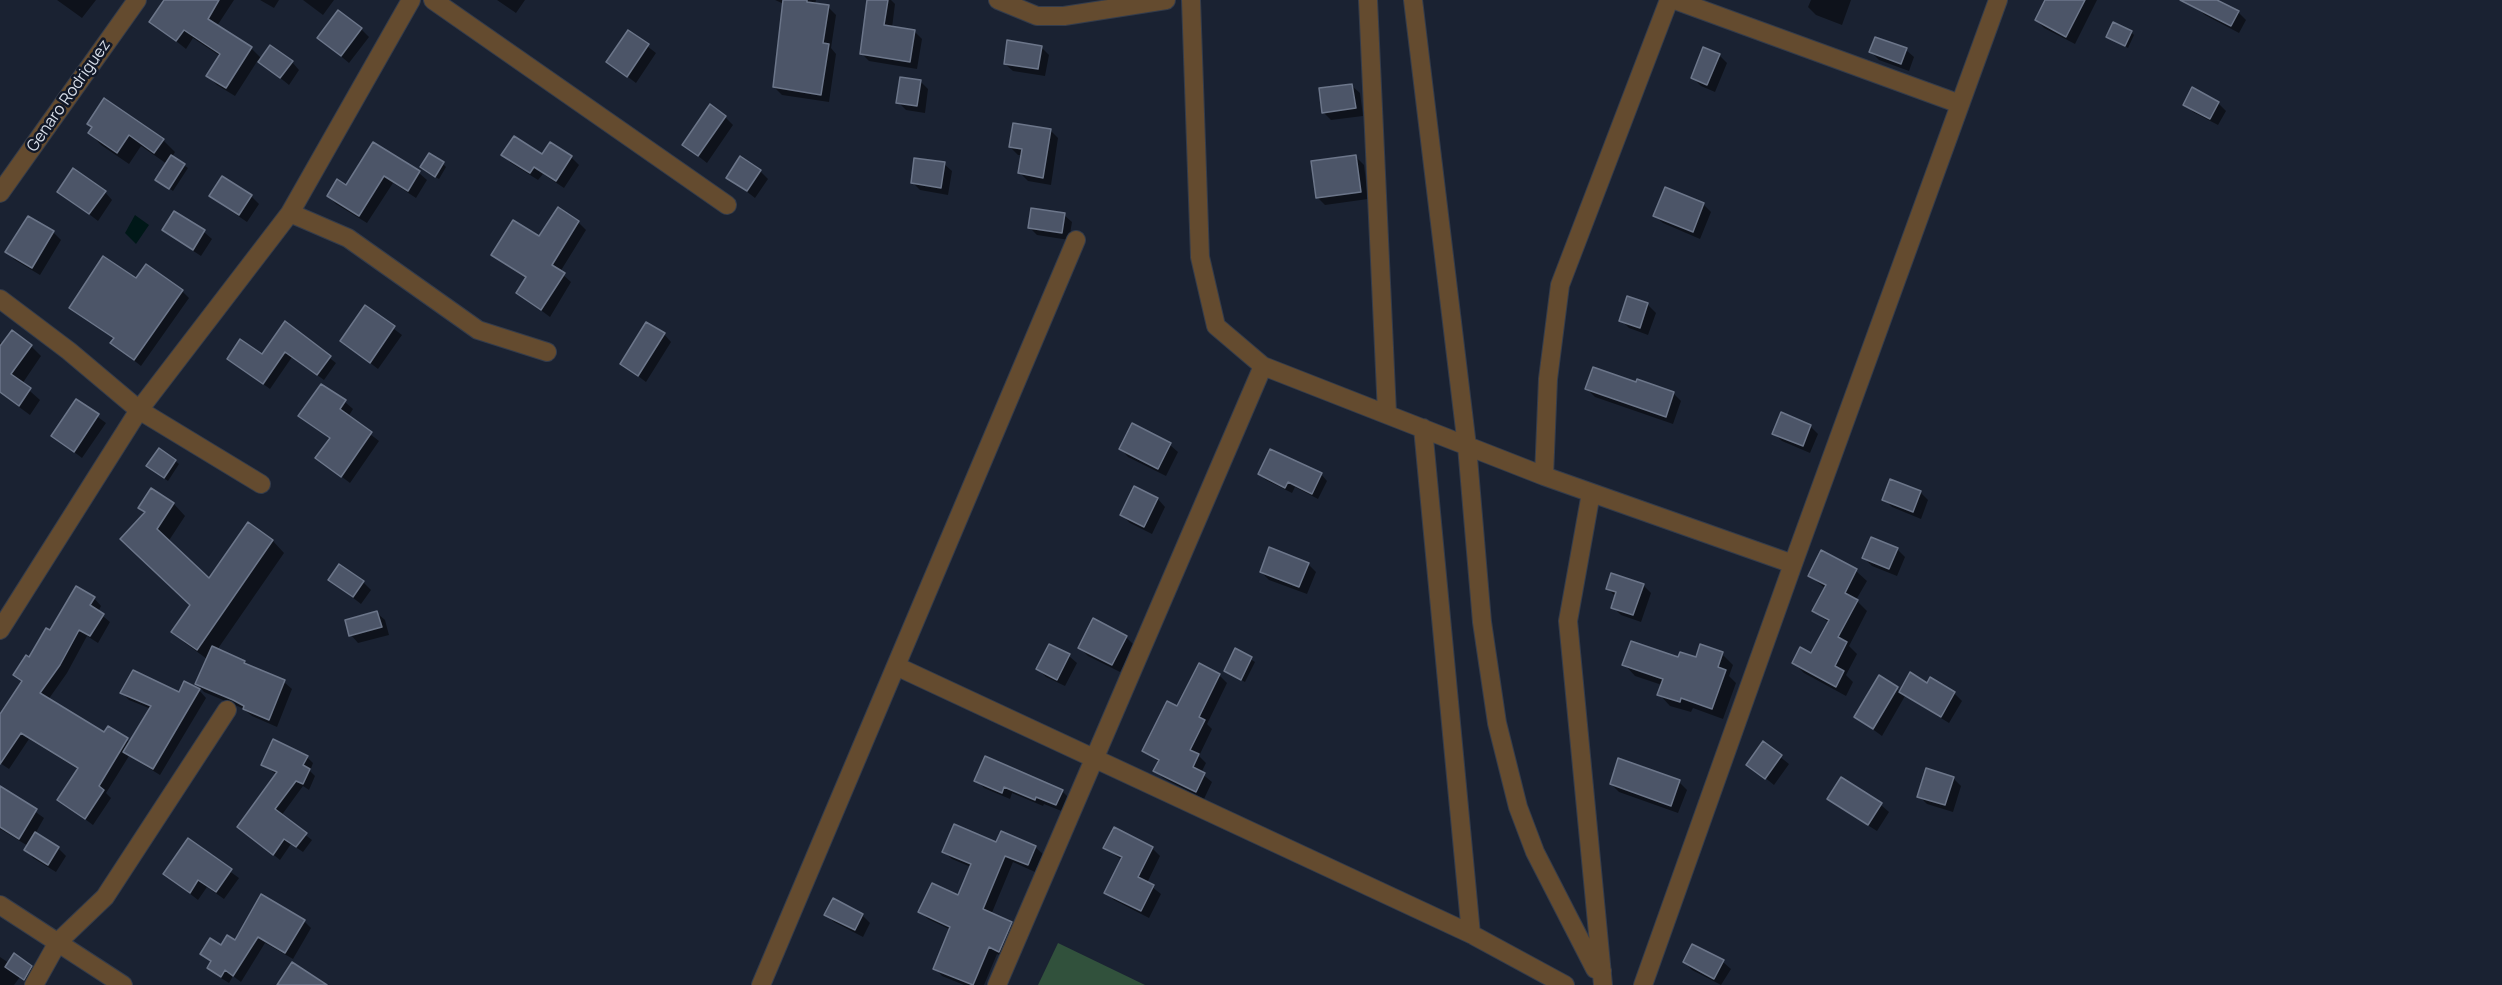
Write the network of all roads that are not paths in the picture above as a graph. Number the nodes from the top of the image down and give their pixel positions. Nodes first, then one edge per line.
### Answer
1 (137, 0) edge
2 (411, 0) edge
3 (433, 0) edge
4 (998, 0) edge
5 (1166, 0) edge
6 (1191, 0) edge
7 (1368, 0) edge
8 (1413, 0) edge
9 (1669, 0) edge
10 (1675, 0) edge
11 (1998, 0) edge
12 (1960, 104) junction
13 (0, 193) edge
14 (727, 205) dead end
15 (290, 213) junction
16 (1076, 240) dead end
17 (0, 299) edge
18 (547, 352) dead end
19 (1263, 366) junction
20 (138, 410) junction
21 (1387, 413) junction
22 (1423, 428) junction
23 (1467, 446) junction
24 (1544, 476) junction
25 (261, 484) dead end
26 (1591, 493) junction
27 (1793, 564) junction
28 (0, 630) edge
29 (896, 666) junction
30 (227, 710) dead end
31 (1095, 758) junction
32 (0, 905) edge
33 (1471, 934) junction
34 (58, 942) junction
35 (1603, 978) edge
36 (34, 985) edge
37 (123, 985) edge
38 (760, 985) edge
39 (997, 985) edge
40 (1565, 985) edge
41 (1643, 985) edge

1 - 13 street, Genaro Rodriguez
2 - 15 street
3 - 14 street
4 - 5 street
6 - 19 street
7 - 21 street
8 - 23 street
9 - 24 street
10 - 12 street
11 - 12 street
12 - 27 street
15 - 18 street
15 - 20 street
16 - 29 street
17 - 20 street
19 - 21 street
19 - 31 street
20 - 25 street
20 - 28 street
21 - 22 street
22 - 23 street
22 - 33 street
23 - 24 street
23 - 35 street
24 - 26 street
26 - 27 street
26 - 35 street
27 - 41 street
29 - 31 street
29 - 38 street
30 - 34 street
31 - 33 street
31 - 39 street
32 - 34 street
33 - 40 street
34 - 36 street
34 - 37 street

